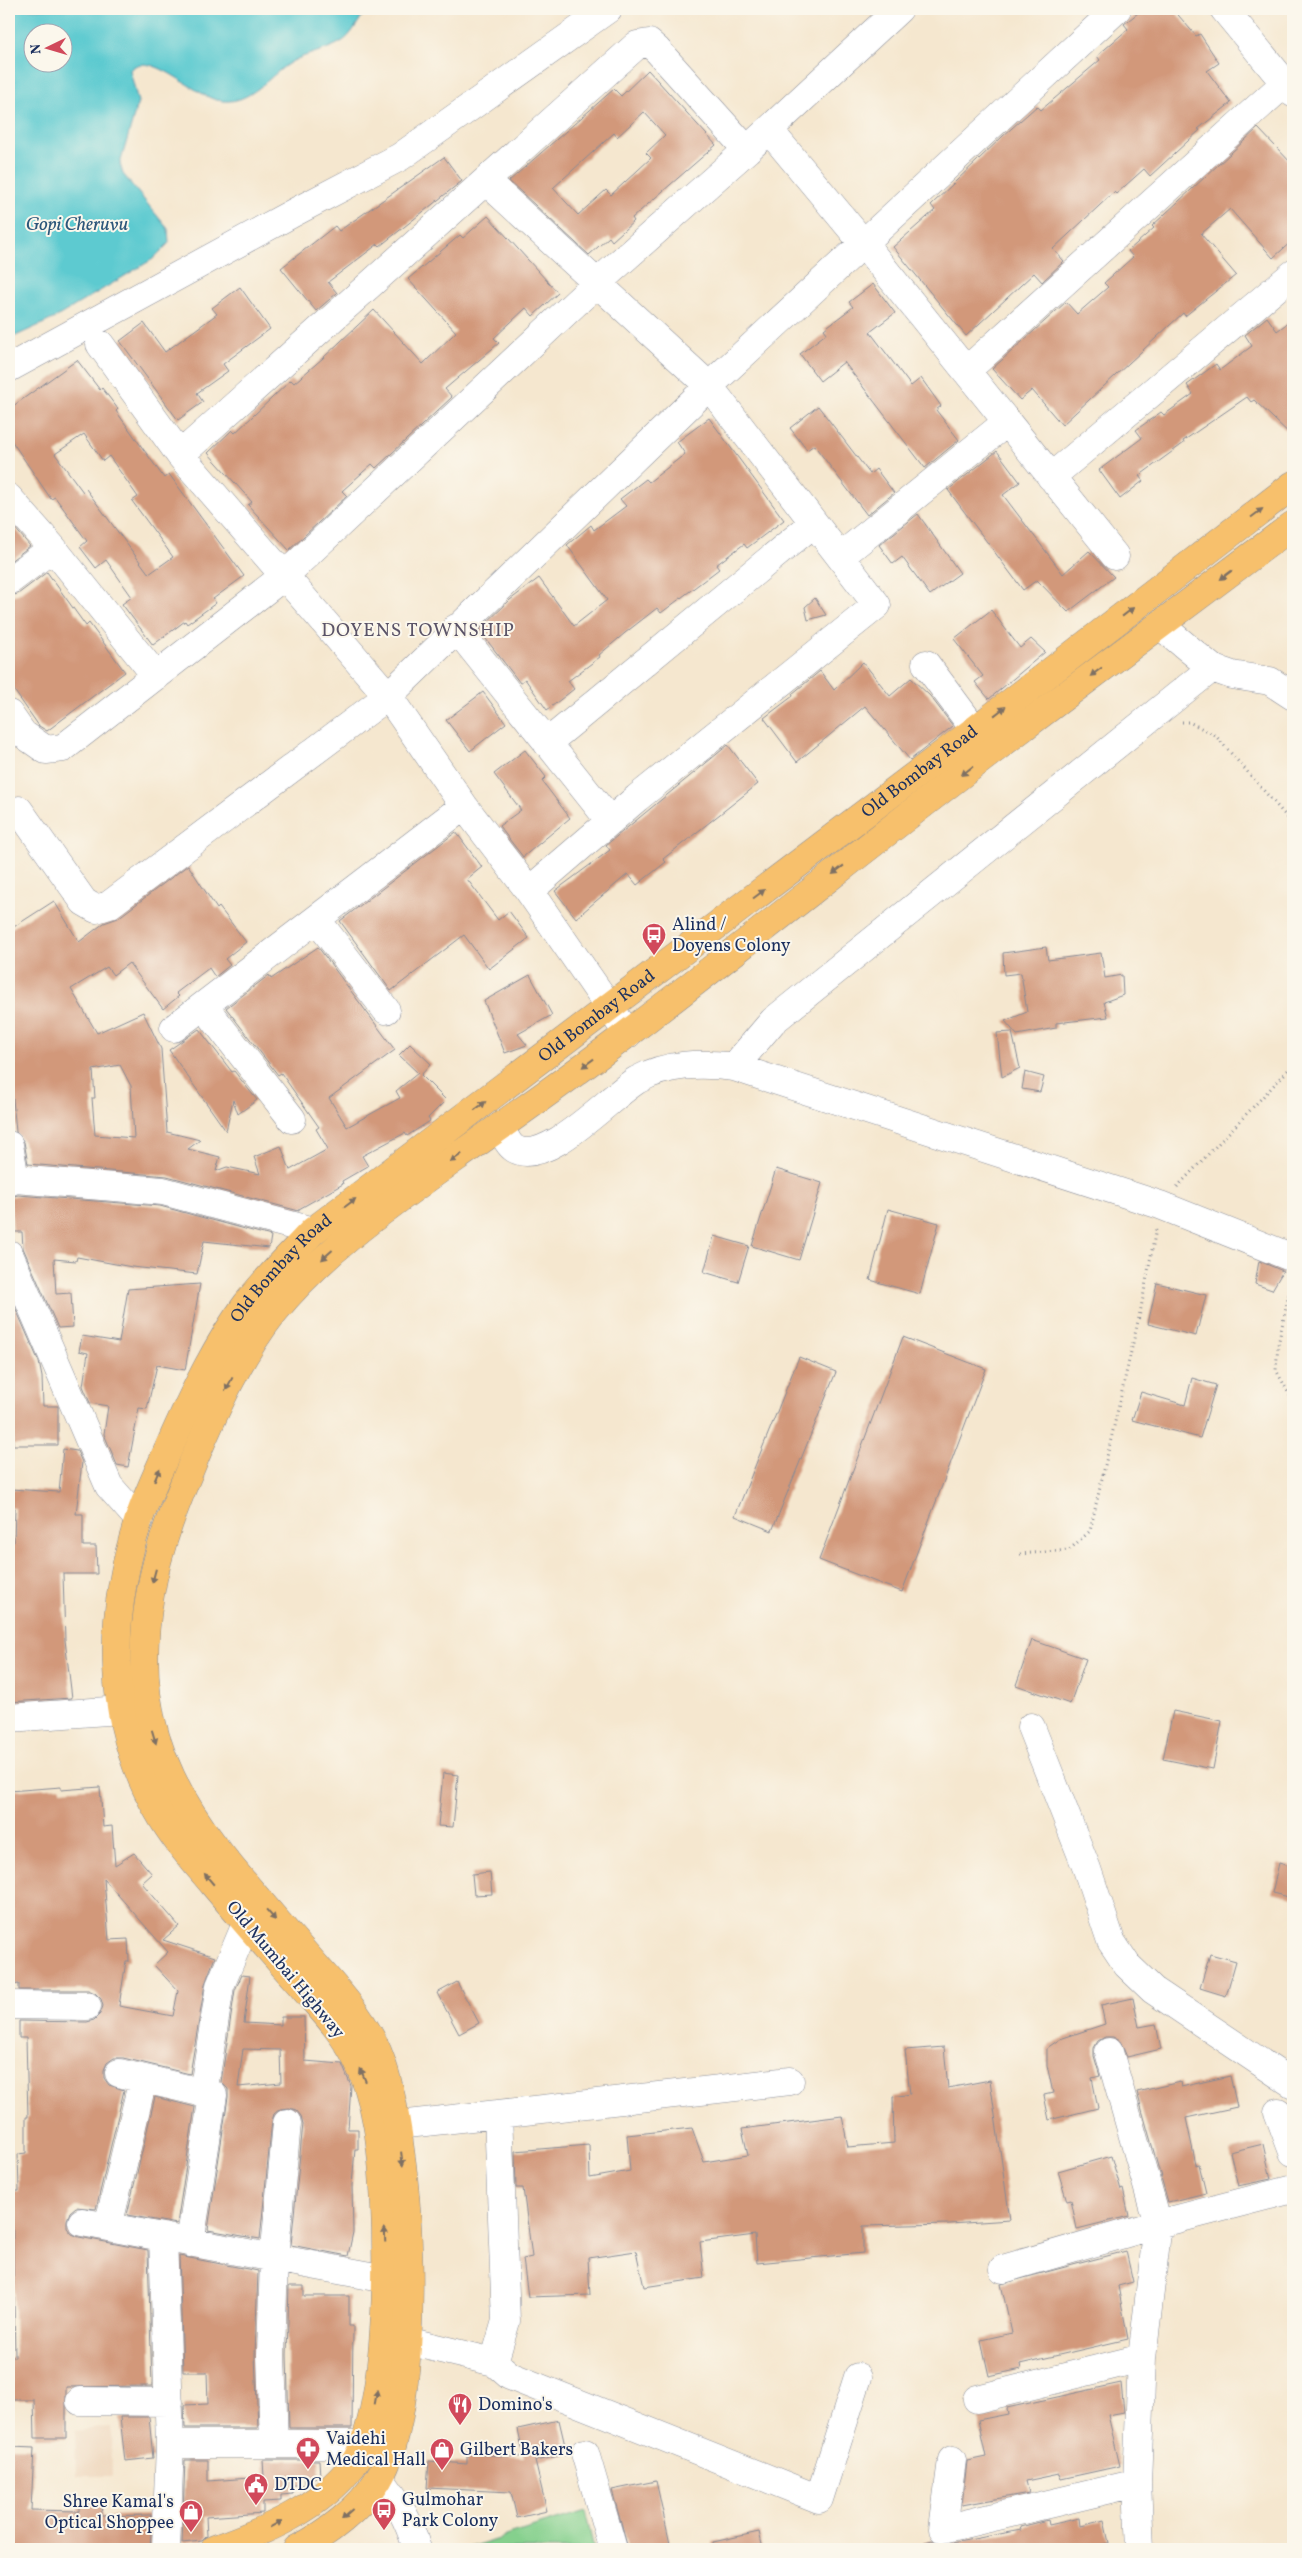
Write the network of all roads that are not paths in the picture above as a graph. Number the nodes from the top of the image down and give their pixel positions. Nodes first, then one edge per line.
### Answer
1 (608, 9) edge
2 (898, 9) edge
3 (1117, 9) edge
4 (1224, 9) edge
5 (1289, 88) edge
6 (768, 130) junction
7 (747, 150) junction
8 (486, 182) junction
9 (864, 244) junction
10 (1293, 274) edge
11 (597, 283) junction
12 (100, 344) dead end
13 (9, 368) edge
14 (966, 371) junction
15 (709, 386) junction
16 (1006, 422) junction
17 (180, 455) junction
18 (1051, 478) junction
19 (1293, 486) edge
20 (9, 498) edge
21 (814, 523) junction
22 (1293, 525) edge
23 (53, 548) junction
24 (840, 556) junction
25 (1115, 556) dead end
26 (284, 576) junction
27 (9, 581) edge
28 (1160, 625) junction
29 (456, 628) junction
30 (926, 664) dead end
31 (1212, 668) junction
32 (156, 676) junction
33 (388, 696) junction
34 (1293, 696) edge
35 (9, 714) edge
36 (975, 730) junction
37 (547, 743) junction
38 (464, 806) junction
39 (18, 810) dead end
40 (610, 821) junction
41 (529, 891) junction
42 (317, 920) junction
43 (204, 1006) junction
44 (609, 1009) junction
45 (386, 1010) dead end
46 (174, 1028) dead end
47 (628, 1034) junction
48 (734, 1067) junction
49 (292, 1119) dead end
50 (500, 1127) junction
51 (9, 1145) edge
52 (12, 1180) edge
53 (313, 1231) junction
54 (9, 1254) edge
55 (1293, 1258) edge
56 (139, 1520) junction
57 (167, 1529) joint
58 (121, 1710) junction
59 (9, 1718) edge
60 (1031, 1727) dead end
61 (246, 1924) junction
62 (9, 2005) edge
63 (87, 2006) dead end
64 (1109, 2052) dead end
65 (790, 2081) dead end
66 (1293, 2084) edge
67 (203, 2094) junction
68 (1278, 2112) dead end
69 (498, 2114) junction
70 (287, 2123) dead end
71 (398, 2125) junction
72 (1293, 2152) edge
73 (1293, 2189) edge
74 (1158, 2224) junction
75 (163, 2238) junction
76 (190, 2243) junction
77 (274, 2259) junction
78 (1003, 2269) dead end
79 (386, 2279) junction
80 (407, 2341) junction
81 (1142, 2358) junction
82 (494, 2362) junction
83 (858, 2377) dead end
84 (976, 2399) dead end
85 (80, 2401) dead end
86 (169, 2402) junction
87 (170, 2444) junction
88 (274, 2444) junction
89 (365, 2444) junction
90 (585, 2453) dead end
91 (952, 2460) dead end
92 (379, 2478) junction
93 (1137, 2483) junction
94 (166, 2549) edge
95 (216, 2549) edge
96 (297, 2549) edge
97 (418, 2549) edge
98 (613, 2549) edge
99 (1140, 2549) edge

1 - 13 street
2 - 6 street
3 - 9 street
4 - 5 street
5 - 14 street
6 - 7 street
6 - 9 street
7 - 8 street
7 - 11 street
8 - 11 street
8 - 17 street
9 - 14 street
9 - 15 street
10 - 18 street
11 - 15 street
11 - 26 street
12 - 17 street
14 - 16 street
15 - 21 street
15 - 29 street
16 - 18 street
16 - 24 street
17 - 26 street
18 - 25 street
36 -> 19 main road, Old Bombay Road
20 - 23 street
21 - 24 street
21 - 37 street
22 -> 28 main road, Old Bombay Road
23 - 27 street
23 - 32 street
24 - 40 street
26 - 32 street
26 - 33 street
28 - 31 street
28 -> 47 main road, Old Bombay Road
29 - 33 street
29 - 37 street
30 - 36 street
31 - 34 street
31 - 48 street
32 - 35 street
33 - 38 street
33 - 39 street
44 -> 36 main road, Old Bombay Road
37 - 40 street
38 - 41 street
38 - 42 street
40 - 41 street
41 - 44 street
42 - 43 street
42 - 45 street
43 - 46 street
43 - 49 street
44 - 47 street
53 -> 44 main road, Old Bombay Road
47 -> 50 main road, Old Bombay Road
48 - 50 street
48 - 55 street
50 -> 57 main road, Old Bombay Road
51 - 52 street
52 - 53 street
56 -> 53 main road, Old Bombay Road
54 - 56 street
56 - 58 main road, Old Mumbai Highway
57 -> 71 main road, Old Mumbai Highway
58 - 59 street
61 -> 58 main road, Old Mumbai Highway
60 - 66 street
61 - 67 street
79 -> 61 main road, Old Mumbai Highway
62 - 63 street
64 - 74 street
65 - 69 street
67 - 75 street
67 - 76 street
68 - 72 street
69 - 71 street
69 - 82 street
70 - 77 street
71 -> 80 main road, Old Mumbai Highway
73 - 74 street
74 - 78 street
74 - 81 street
75 - 76 street
75 - 86 street
76 - 77 street
77 - 79 street
77 - 88 street
89 -> 79 main road, Old Mumbai Highway
80 - 82 street
80 - 92 main road, Old Mumbai Highway
81 - 84 street
81 - 93 street
82 - 83 street
85 - 86 street
86 - 87 street
87 - 88 street
87 - 94 street
88 - 89 street
95 -> 89 main road
90 - 98 street
91 - 93 street
92 -> 96 main road
92 - 97 street
93 - 99 street

